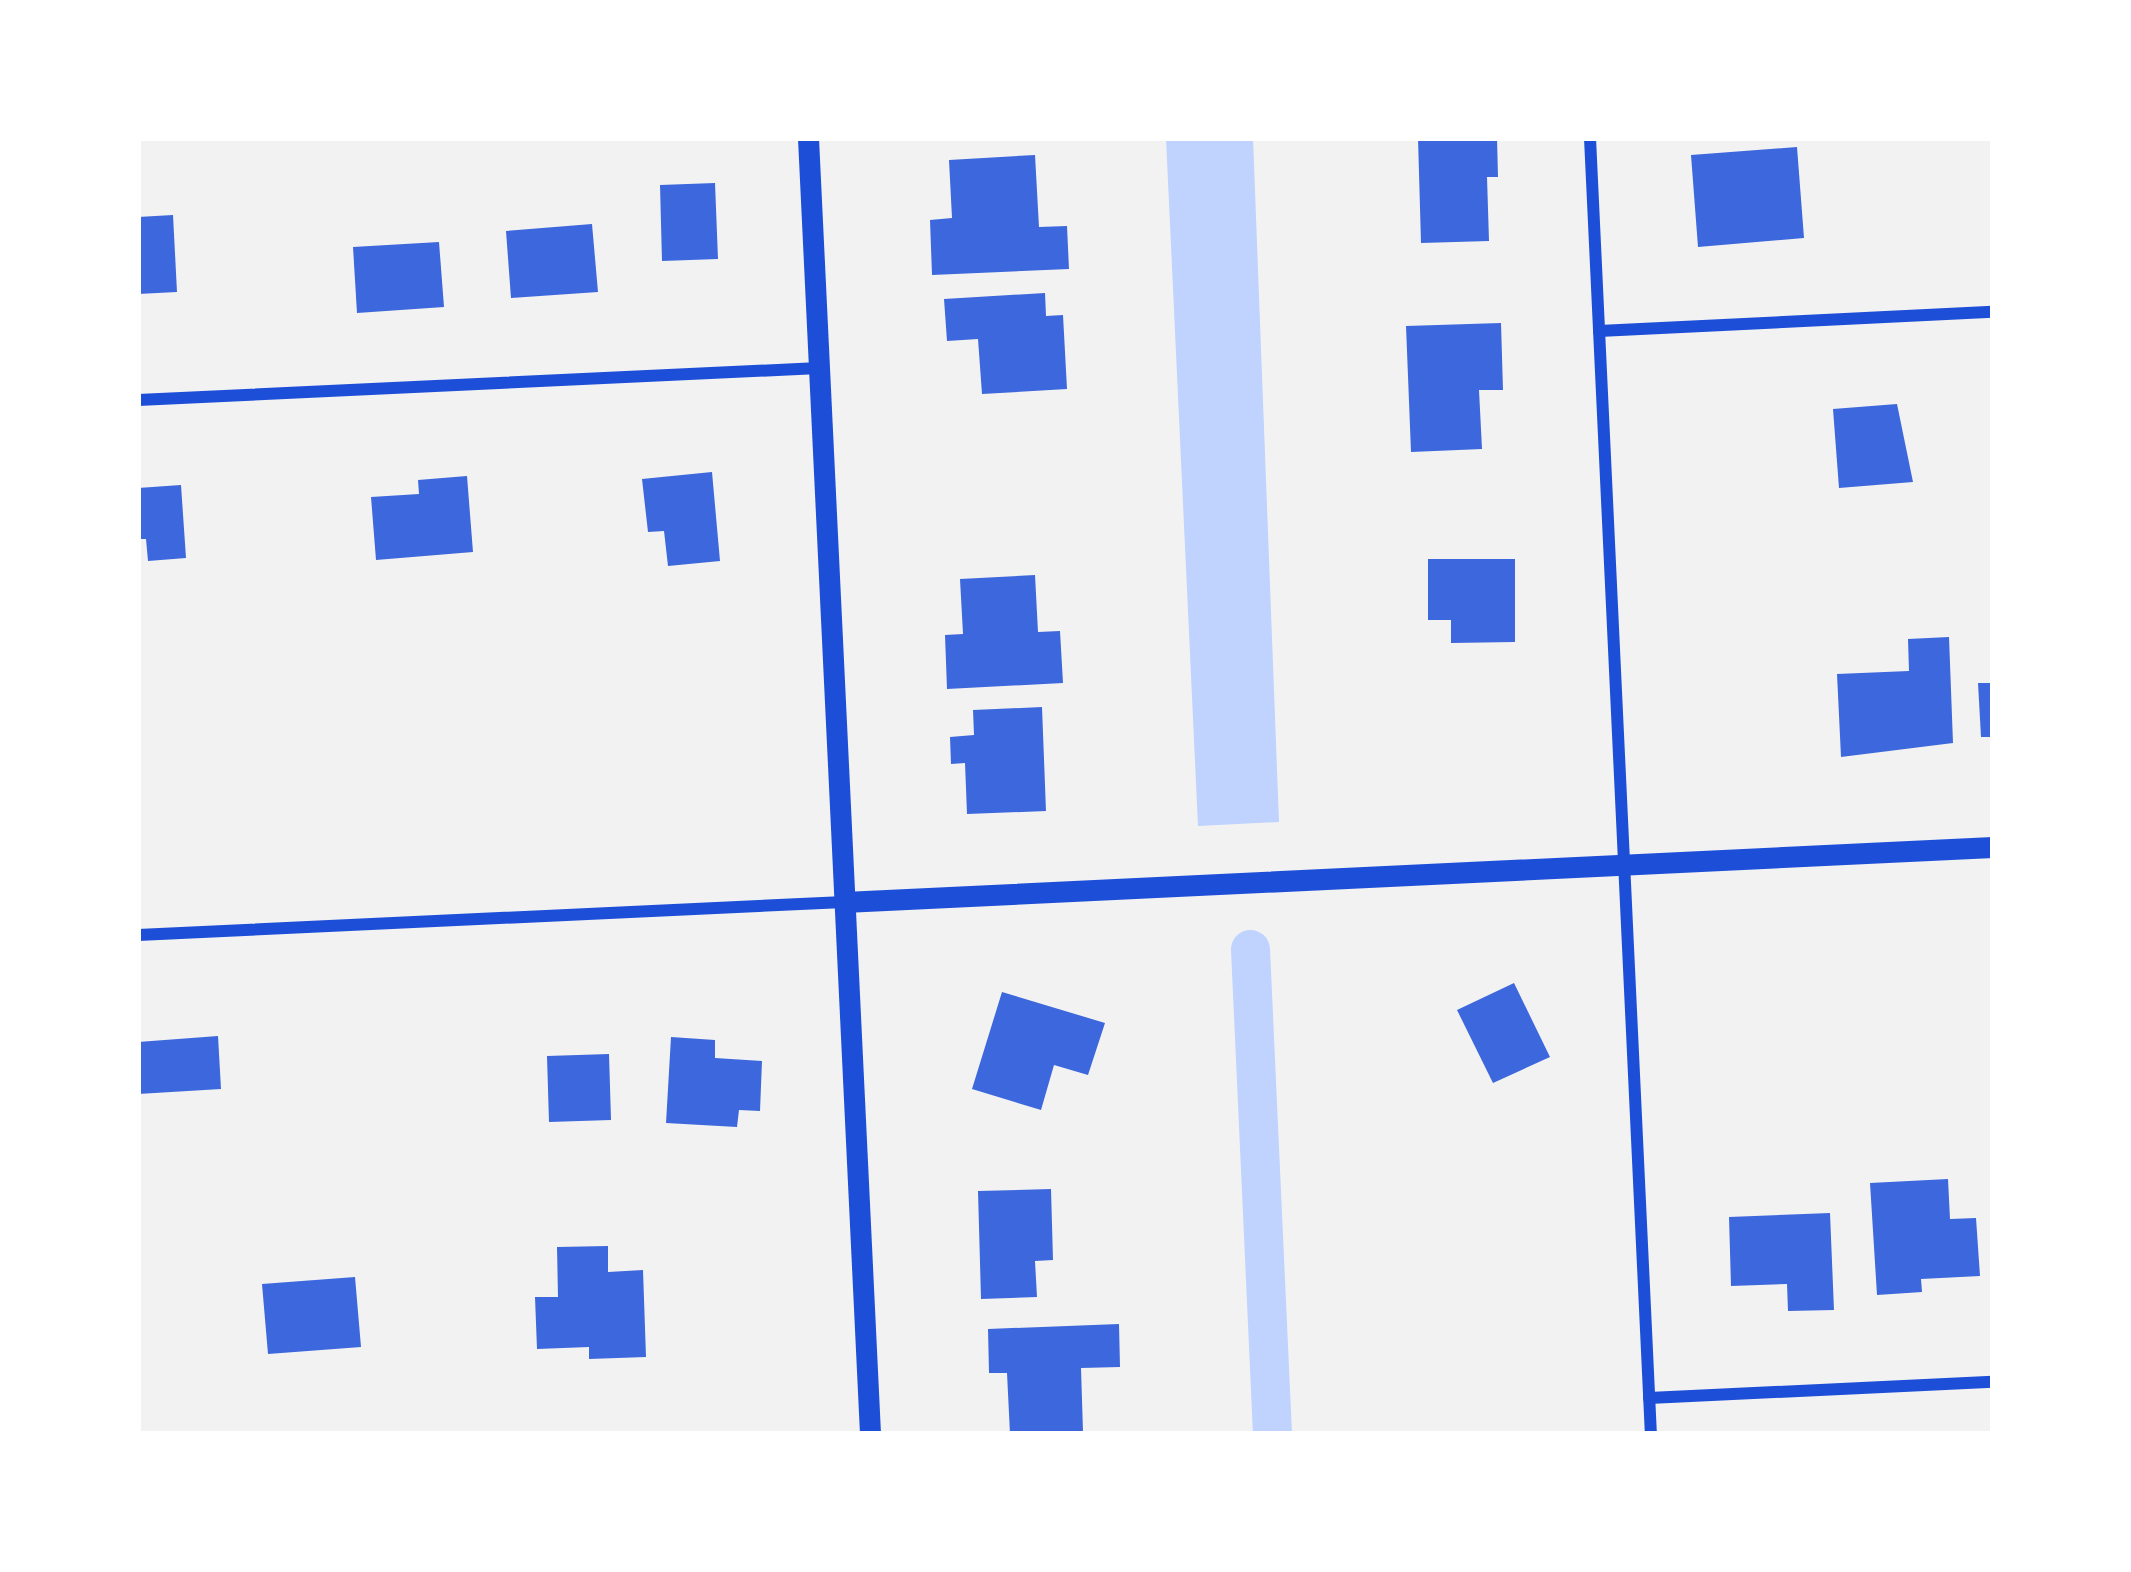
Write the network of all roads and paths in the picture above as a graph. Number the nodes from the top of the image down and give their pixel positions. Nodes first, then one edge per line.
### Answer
1 (808, 138) edge
2 (1590, 138) edge
3 (1993, 312) edge
4 (1599, 331) junction
5 (819, 368) junction
6 (138, 400) edge
7 (1993, 847) edge
8 (1624, 865) junction
9 (844, 902) junction
10 (138, 935) edge
11 (1993, 1382) edge
12 (1649, 1398) junction
13 (870, 1434) edge
14 (1651, 1434) edge

1 - 5 street
2 - 4 street
3 - 4 street
4 - 8 street
5 - 6 street
5 - 9 street
7 - 8 street
8 - 9 street
8 - 12 street
9 - 10 street
9 - 13 street
11 - 12 street
12 - 14 street

